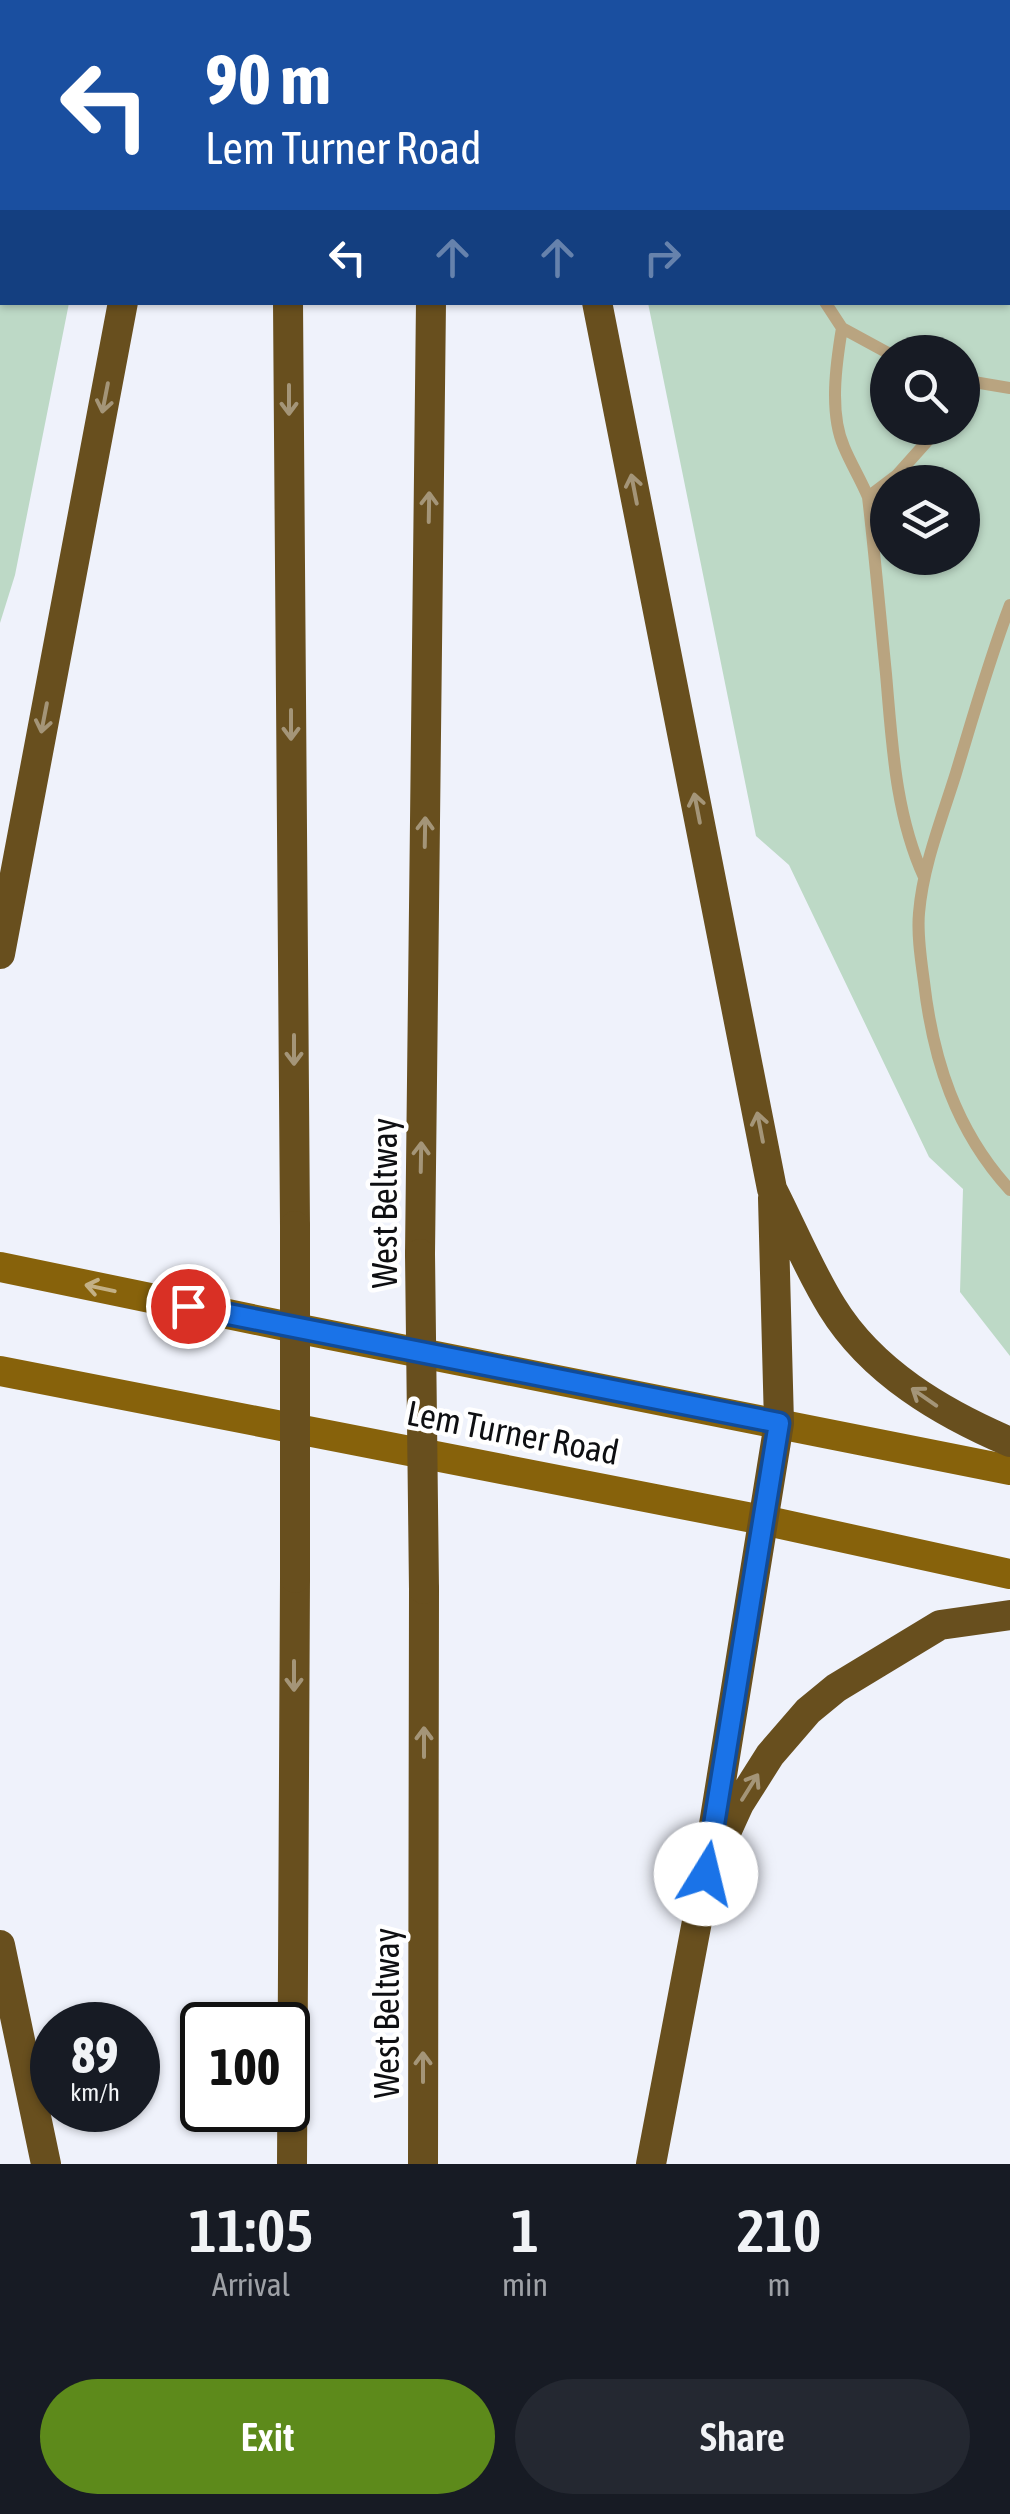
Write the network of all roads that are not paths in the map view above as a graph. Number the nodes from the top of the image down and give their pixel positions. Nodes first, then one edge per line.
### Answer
1 (122, 305) edge
2 (288, 305) edge
3 (431, 305) edge
4 (597, 305) edge
5 (828, 305) edge
6 (842, 328) junction
7 (870, 344) edge
8 (980, 383) edge
9 (1010, 388) edge
10 (923, 445) edge
11 (868, 498) junction
12 (1010, 605) edge
13 (924, 876) junction
14 (1, 940) edge
15 (772, 1189) junction
16 (1010, 1190) edge
17 (0, 1267) edge
18 (0, 1371) edge
19 (779, 1423) junction
20 (1010, 1442) edge
21 (1010, 1470) edge
22 (763, 1520) junction
23 (1010, 1574) edge
24 (1010, 1614) edge
25 (706, 1874) junction
26 (0, 1945) edge
27 (46, 2164) edge
28 (292, 2164) edge
29 (423, 2164) edge
30 (651, 2164) edge

1 -> 14 highway
2 -> 28 highway, bridge
29 -> 3 highway, West Beltway, bridge
15 -> 4 highway
5 - 6 lane
6 - 7 lane
6 - 11 lane
8 - 9 lane
10 - 11 lane
11 - 13 lane
12 - 13 lane
13 - 16 lane
15 - 19 highway
20 -> 15 highway
19 -> 17 main road, Lem Turner Road
18 - 22 main road, Lem Turner Road
19 - 21 main road, Lem Turner Road
19 - 22 highway
22 - 23 main road, Lem Turner Road
22 - 25 highway
25 -> 24 highway
25 - 30 highway
26 - 27 highway

